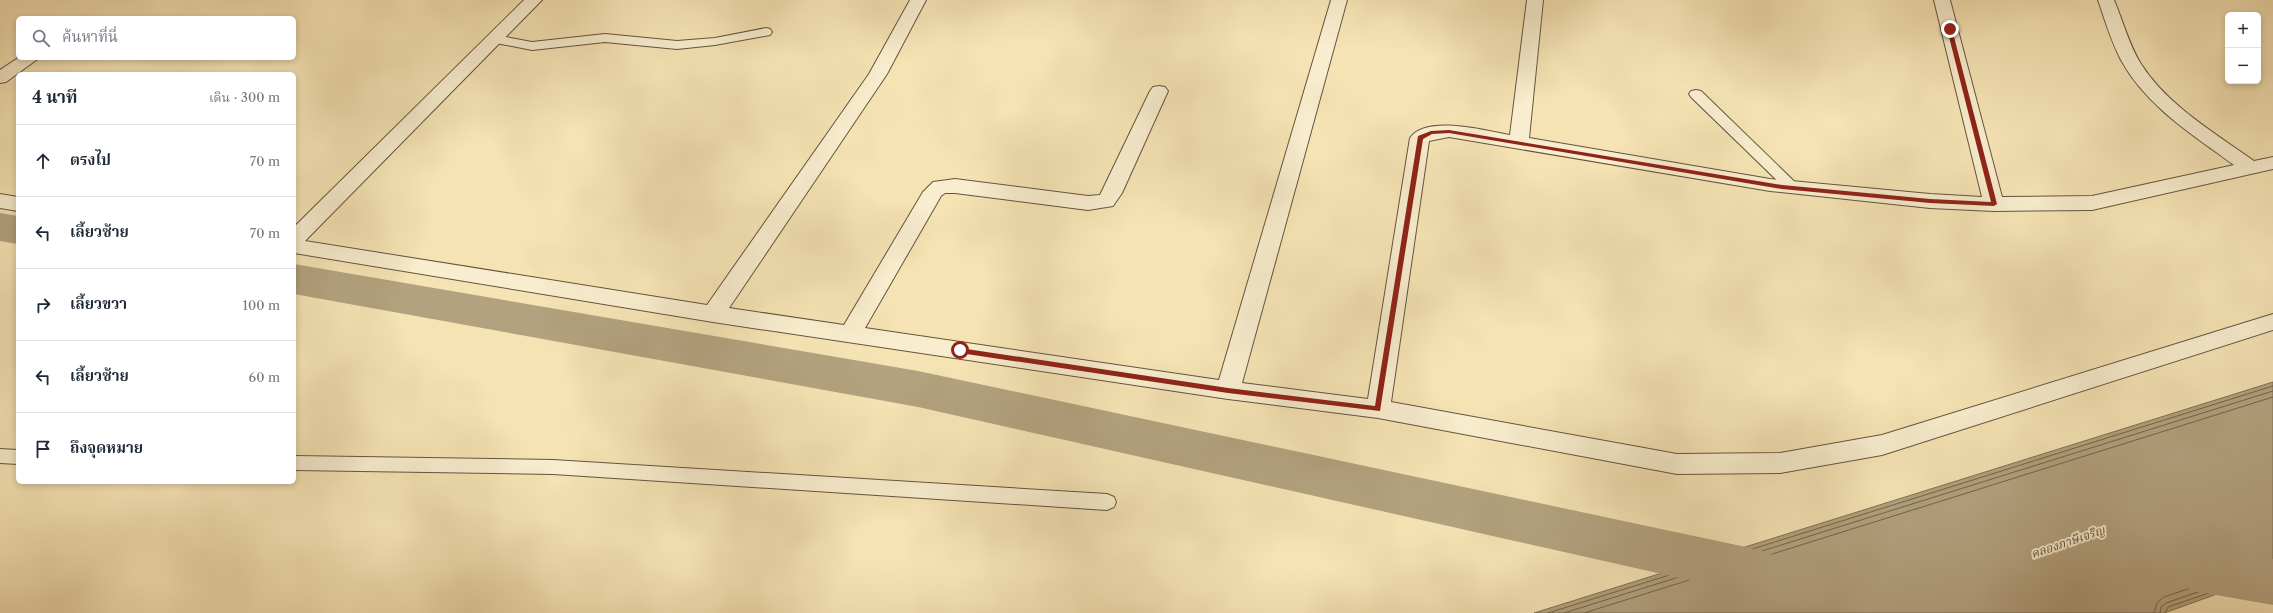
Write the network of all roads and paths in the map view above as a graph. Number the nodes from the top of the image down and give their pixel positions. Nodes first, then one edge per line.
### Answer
1 (534, 0) edge
2 (918, 0) edge
3 (1339, 0) edge
4 (1535, 0) edge
5 (1942, 0) edge
6 (2106, 0) edge
7 (766, 32) dead end
8 (495, 39) junction
9 (27, 60) edge
10 (0, 78) edge
11 (1159, 91) dead end
12 (1696, 94) dead end
13 (1519, 142) junction
14 (2273, 163) edge
15 (2252, 168) junction
16 (1794, 189) junction
17 (0, 201) edge
18 (16, 204) edge
19 (1994, 204) junction
20 (296, 237) edge
21 (296, 246) edge
22 (713, 314) junction
23 (2273, 322) edge
24 (850, 334) junction
25 (1228, 390) junction
26 (1378, 409) junction
27 (0, 456) edge
28 (16, 457) edge
29 (296, 464) edge
30 (1107, 502) dead end

1 - 8 street
2 - 22 street
3 - 25 street
4 - 13 street
5 - 19 street
6 - 15 street
7 - 8 lane
8 - 20 street
9 - 10 street
11 - 24 street
12 - 16 lane
13 - 16 street
13 - 26 street
14 - 15 street
15 - 19 street
16 - 19 street
17 - 18 street
21 - 22 street
22 - 24 street
23 - 26 street
24 - 25 street
25 - 26 street
27 - 28 lane
29 - 30 lane

